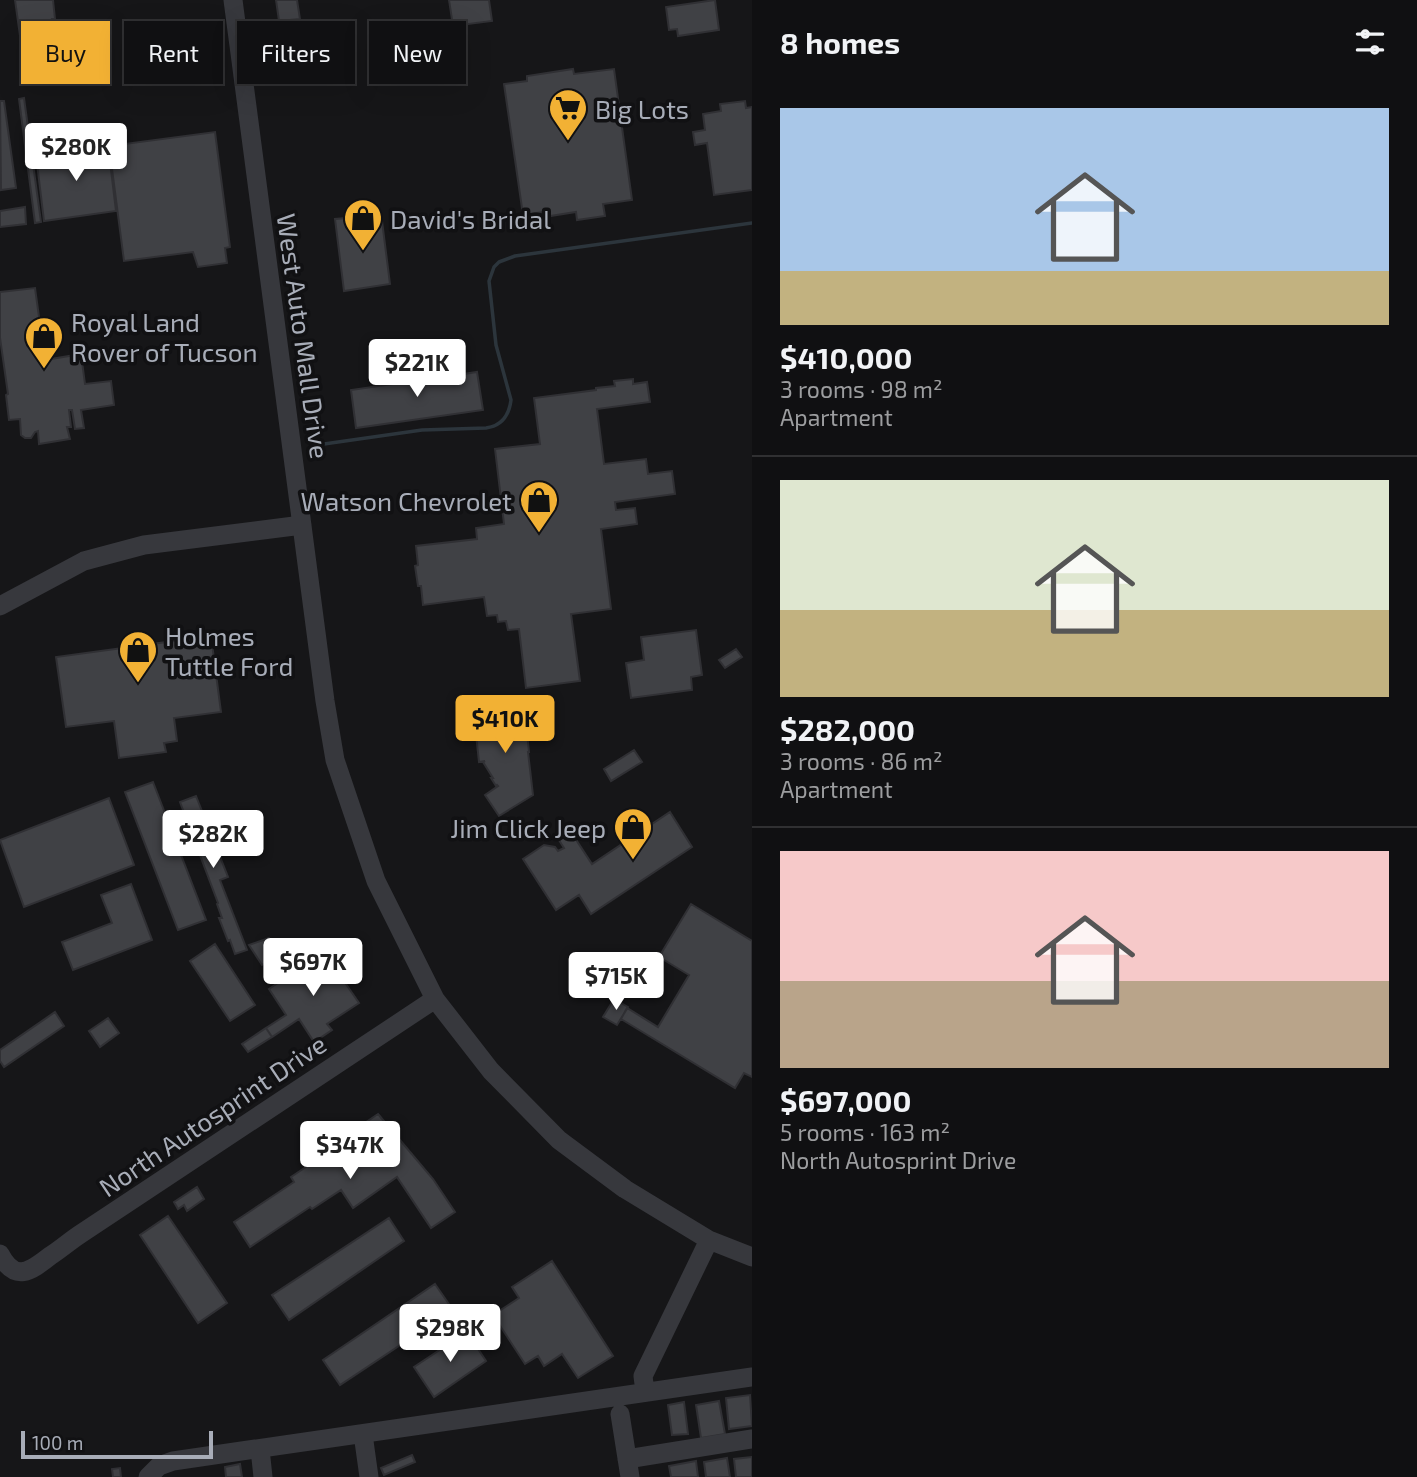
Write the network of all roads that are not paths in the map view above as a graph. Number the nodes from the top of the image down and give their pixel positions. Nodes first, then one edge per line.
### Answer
1 (233, 0) edge
2 (302, 525) junction
3 (0, 606) edge
4 (435, 999) junction
5 (709, 1240) junction
6 (0, 1254) edge
7 (752, 1257) edge
8 (752, 1377) edge
9 (645, 1392) junction
10 (620, 1414) dead end
11 (363, 1434) junction
12 (752, 1439) edge
13 (260, 1449) junction
14 (628, 1468) edge
15 (148, 1477) edge
16 (263, 1477) edge
17 (369, 1477) edge

1 - 2 street, West Auto Mall Drive
2 - 3 street
2 - 4 street, West Auto Mall Drive
4 - 5 street, West Auto Mall Drive
4 - 6 street, North Autosprint Drive
5 - 7 street, West Auto Mall Drive
5 - 9 street
8 - 9 street
9 - 11 street
10 - 14 street
11 - 13 street
11 - 17 street
12 - 14 street
13 - 15 street
13 - 16 street

